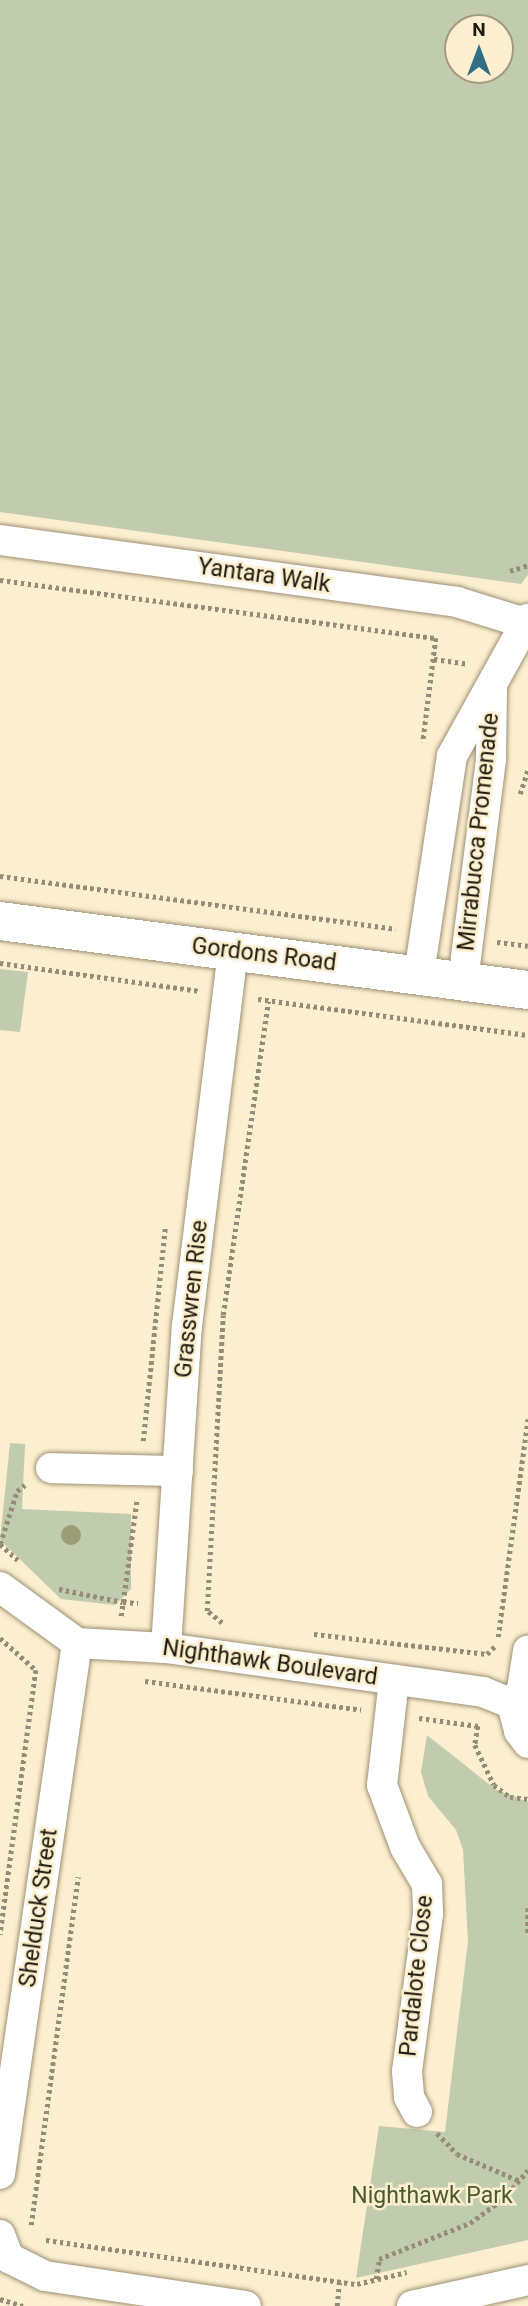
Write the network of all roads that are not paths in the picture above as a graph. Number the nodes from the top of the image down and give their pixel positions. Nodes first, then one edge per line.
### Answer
1 (0, 540) edge
2 (527, 621) edge
3 (492, 684) junction
4 (0, 921) edge
5 (218, 949) junction
6 (406, 973) junction
7 (463, 981) junction
8 (528, 990) edge
9 (51, 1468) road end
10 (178, 1471) junction
11 (0, 1587) edge
12 (78, 1643) junction
13 (166, 1648) junction
14 (528, 1650) edge
15 (394, 1680) junction
16 (512, 1704) junction
17 (528, 1743) edge
18 (417, 2112) road end
19 (0, 2174) edge
20 (13, 2244) edge
21 (528, 2280) edge
22 (246, 2306) edge
23 (412, 2306) edge

1 - 2 street, Yantara Walk
2 - 3 street, Mirrabucca Promenade
3 - 6 street, Mirrabucca Promenade
3 - 7 street, Mirrabucca Promenade
4 - 5 street, Gordons Road
5 - 6 street, Gordons Road
5 - 10 street, Grasswren Rise
6 - 7 street, Gordons Road
7 - 8 street, Gordons Road
9 - 10 street
10 - 13 street, Grasswren Rise
11 - 12 street
12 - 13 street, Nighthawk Boulevard
12 - 19 street, Shelduck Street
13 - 15 street, Nighthawk Boulevard
14 - 16 street
15 - 16 street, Nighthawk Boulevard
15 - 18 street, Pardalote Close
16 - 17 street
20 - 22 street
21 - 23 street

